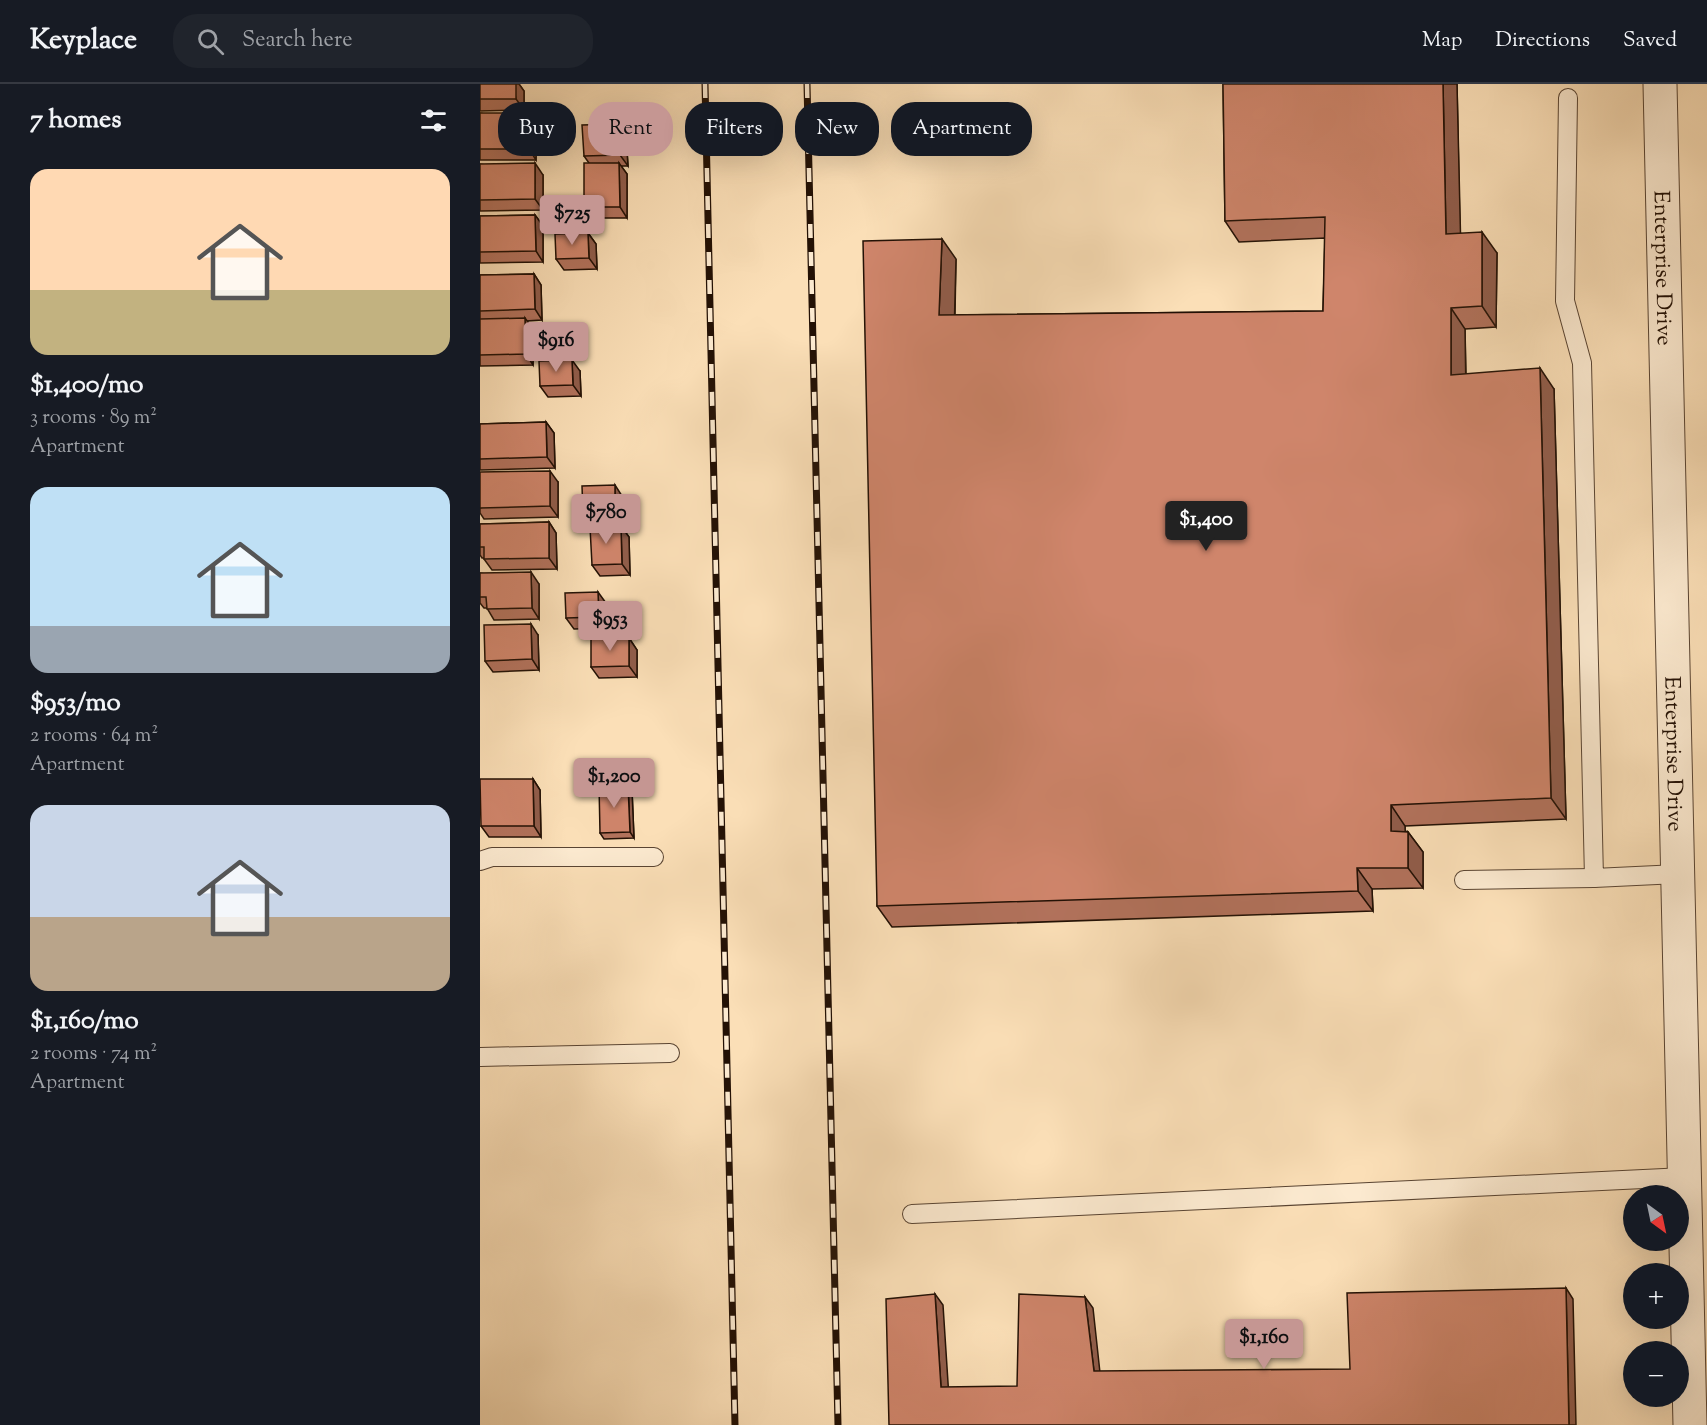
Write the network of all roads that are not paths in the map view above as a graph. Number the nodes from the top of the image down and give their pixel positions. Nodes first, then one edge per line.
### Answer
1 (1660, 84) edge
2 (1568, 98) dead end
3 (654, 857) dead end
4 (480, 861) edge
5 (1678, 874) junction
6 (1594, 878) junction
7 (1464, 880) dead end
8 (670, 1053) dead end
9 (480, 1058) edge
10 (1684, 1177) junction
11 (912, 1214) dead end
12 (1690, 1425) edge

1 - 5 street, Enterprise Drive
2 - 6 lane
3 - 4 lane
5 - 6 lane
5 - 10 street, Enterprise Drive
6 - 7 lane
8 - 9 lane
10 - 11 lane
10 - 12 street, Enterprise Drive

